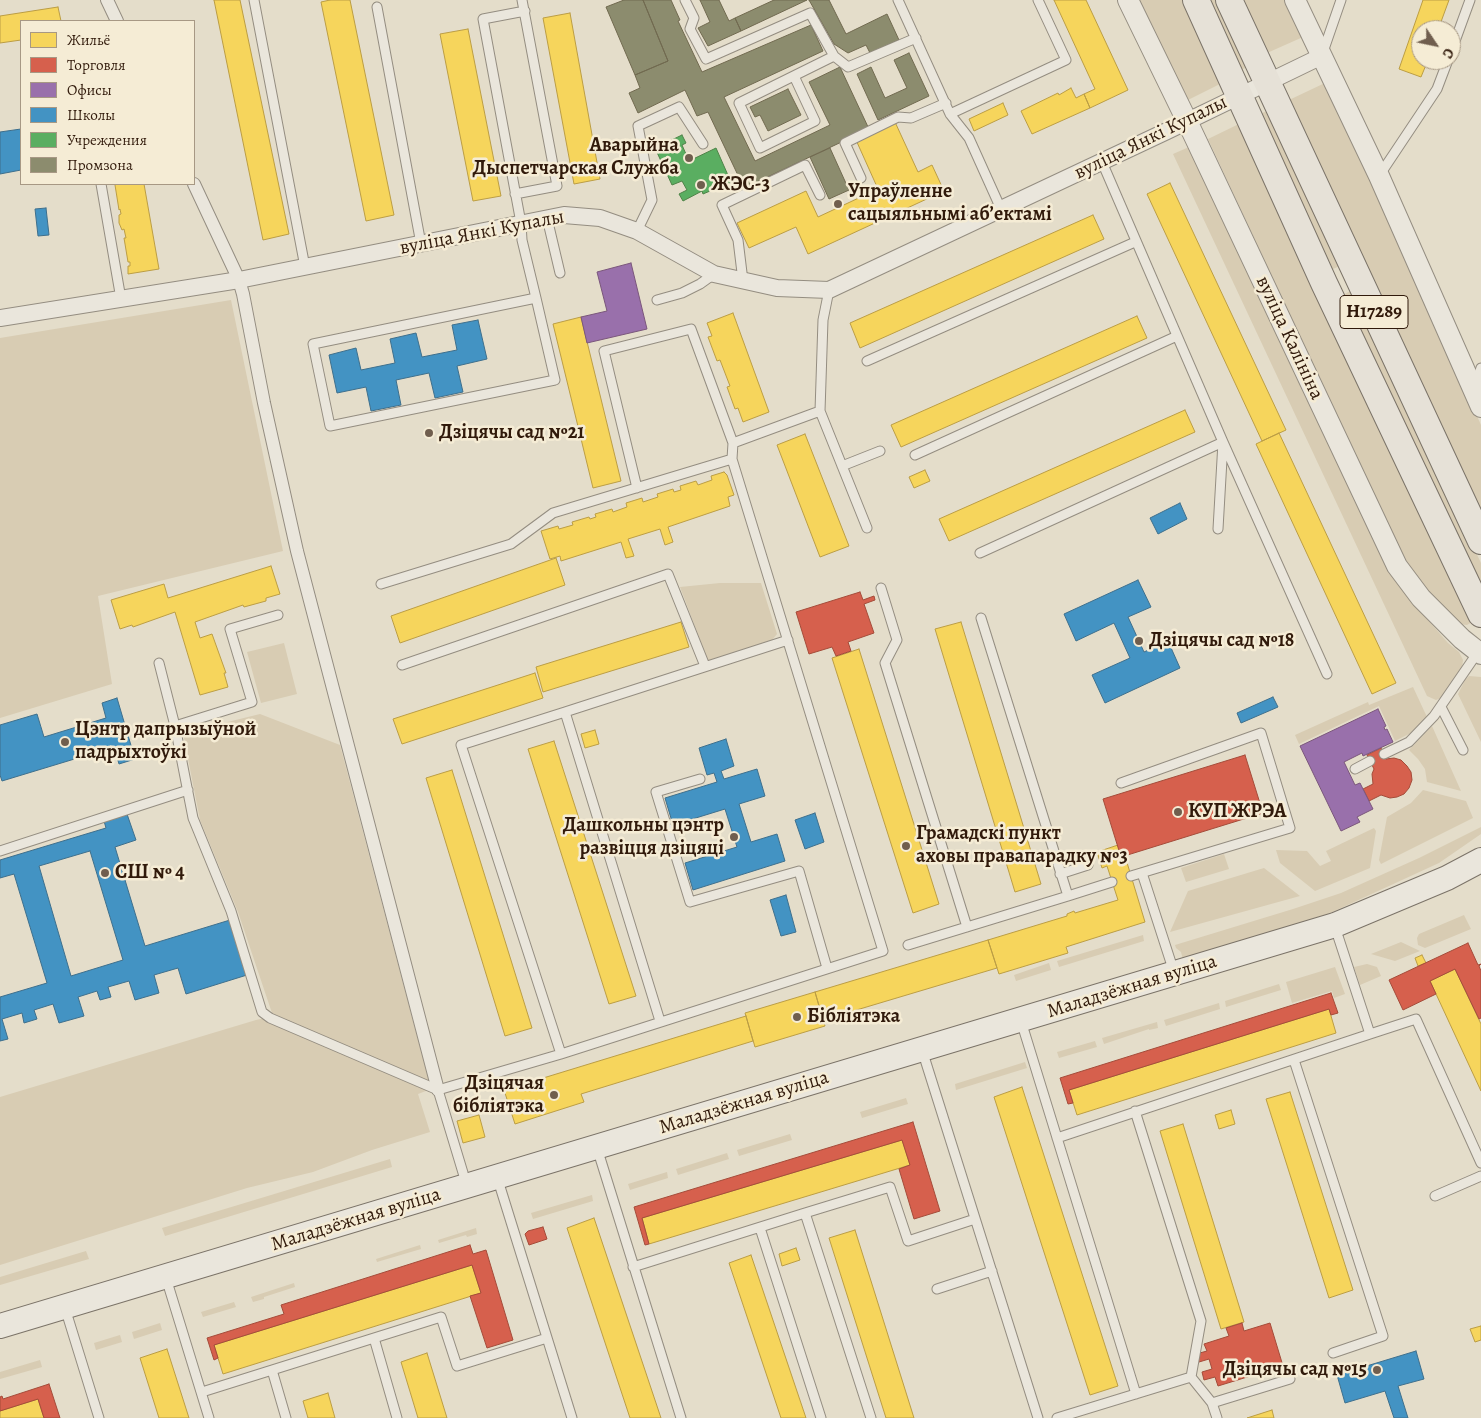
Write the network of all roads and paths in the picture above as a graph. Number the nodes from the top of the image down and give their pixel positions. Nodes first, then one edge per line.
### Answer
1 (107, 0) edge
2 (254, 0) edge
3 (522, 0) edge
4 (685, 0) edge
5 (898, 0) edge
6 (1038, 0) edge
7 (1128, 0) edge
8 (1196, 0) edge
9 (1229, 0) edge
10 (1295, 0) edge
11 (1341, 0) edge
12 (1470, 0) edge
13 (377, 7) dead end
14 (524, 11) junction
15 (117, 20) edge
16 (1461, 25) edge
17 (916, 38) junction
18 (834, 56) junction
19 (1322, 56) junction
20 (1445, 70) edge
21 (794, 76) junction
22 (1266, 82) junction
23 (1239, 95) junction
24 (946, 103) junction
25 (950, 114) junction
26 (1187, 121) junction
27 (703, 144) dead end
28 (1102, 162) junction
29 (1378, 176) junction
30 (861, 178) dead end
31 (101, 185) edge
32 (194, 185) edge
33 (515, 194) junction
34 (820, 195) dead end
35 (1001, 209) junction
36 (547, 218) junction
37 (521, 223) junction
38 (638, 231) junction
39 (1135, 242) junction
40 (421, 244) junction
41 (305, 267) junction
42 (1354, 268) junction
43 (560, 273) dead end
44 (714, 274) junction
45 (239, 280) junction
46 (743, 280) junction
47 (1324, 283) junction
48 (829, 290) junction
49 (536, 298) junction
50 (121, 299) junction
51 (657, 300) dead end
52 (0, 318) edge
53 (1176, 336) junction
54 (867, 361) dead end
55 (1481, 368) edge
56 (1477, 399) edge
57 (820, 411) junction
58 (1223, 442) junction
59 (733, 443) junction
60 (880, 451) dead end
61 (915, 455) dead end
62 (732, 459) junction
63 (842, 466) junction
64 (637, 488) junction
65 (867, 528) dead end
66 (1218, 529) dead end
67 (1481, 542) edge
68 (980, 553) dead end
69 (381, 584) dead end
70 (881, 588) dead end
71 (1481, 614) edge
72 (278, 615) dead end
73 (981, 618) dead end
74 (788, 640) junction
75 (1480, 653) edge
76 (159, 663) dead end
77 (402, 665) dead end
78 (705, 666) junction
79 (1327, 674) dead end
80 (1441, 707) junction
81 (565, 712) junction
82 (175, 726) junction
83 (1463, 750) dead end
84 (1384, 754) dead end
85 (1370, 761) dead end
86 (1355, 769) dead end
87 (700, 778) dead end
88 (1120, 783) dead end
89 (188, 790) junction
90 (0, 851) edge
91 (1481, 860) edge
92 (1088, 865) dead end
93 (1142, 872) junction
94 (1060, 874) junction
95 (1131, 876) dead end
96 (1112, 882) dead end
97 (1068, 896) junction
98 (1335, 925) junction
99 (966, 927) junction
100 (908, 945) dead end
101 (828, 968) junction
102 (1175, 974) junction
103 (1021, 1020) junction
104 (660, 1021) junction
105 (1370, 1034) junction
106 (922, 1050) junction
107 (561, 1054) junction
108 (1294, 1060) junction
109 (438, 1090) junction
110 (1136, 1111) junction
111 (1057, 1138) junction
112 (597, 1148) junction
113 (1481, 1163) edge
114 (1481, 1176) edge
115 (497, 1177) junction
116 (467, 1186) junction
117 (1434, 1196) dead end
118 (805, 1212) junction
119 (975, 1219) junction
120 (760, 1228) junction
121 (633, 1267) junction
122 (992, 1271) junction
123 (166, 1277) junction
124 (937, 1289) dead end
125 (65, 1307) junction
126 (0, 1326) edge
127 (374, 1338) junction
128 (547, 1338) junction
129 (1333, 1353) dead end
130 (272, 1370) junction
131 (1191, 1377) junction
132 (1290, 1379) dead end
133 (202, 1392) junction
134 (1136, 1394) junction
135 (1212, 1402) junction
136 (99, 1418) edge
137 (210, 1418) edge
138 (286, 1418) edge
139 (397, 1418) edge
140 (572, 1418) edge
141 (681, 1418) edge
142 (821, 1418) edge
143 (871, 1418) edge
144 (1038, 1418) edge
145 (1057, 1418) edge
146 (1217, 1418) edge

1 - 15 street
2 - 41 lane
3 - 14 lane
4 - 18 lane
5 - 17 lane
6 - 25 lane
7 - 26 street, вуліца Калініна
8 - 23 main road, Н17289
9 - 22 main road, Н17289
10 - 19 street
11 - 19 lane
12 - 16 lane
13 - 40 lane
14 - 33 lane
14 - 33 lane
17 - 18 lane
17 - 24 lane
18 - 21 lane
19 - 22 street, вуліца Янкі Купалы
19 - 29 street
20 - 29 lane
21 - 21 lane
22 - 23 street, вуліца Янкі Купалы
22 - 42 main road, Н17289
23 - 26 street, вуліца Янкі Купалы
23 - 47 main road, Н17289
24 - 25 lane
24 - 30 lane
25 - 35 lane
26 - 28 street, вуліца Янкі Купалы
26 - 75 street, вуліца Калініна
27 - 38 lane
28 - 35 street, вуліца Янкі Купалы
28 - 39 lane
29 - 56 street
31 - 50 lane
32 - 45 street
33 - 37 lane
34 - 46 lane
35 - 48 street, вуліца Янкі Купалы
36 - 37 street, вуліца Янкі Купалы
36 - 38 street, вуліца Янкі Купалы
36 - 43 lane
37 - 40 street, вуліца Янкі Купалы
37 - 49 lane
38 - 44 street, вуліца Янкі Купалы
39 - 53 lane
39 - 54 lane
40 - 41 street, вуліца Янкі Купалы
41 - 45 street, вуліца Янкі Купалы
42 - 47 main road
42 - 67 main road, Н17289
44 - 46 street, вуліца Янкі Купалы
44 - 51 lane
45 - 50 street, вуліца Янкі Купалы
45 - 109 street
46 - 48 street, вуліца Янкі Купалы
47 - 71 main road, Н17289
48 - 57 lane
49 - 49 lane
50 - 52 street, вуліца Янкі Купалы
53 - 58 lane
53 - 61 lane
55 - 56 lane
57 - 59 lane
57 - 63 lane
58 - 66 lane
58 - 68 lane
58 - 79 lane
59 - 62 lane
59 - 64 lane
60 - 63 lane
62 - 64 lane
62 - 74 lane
63 - 65 lane
64 - 69 lane
70 - 99 lane
72 - 82 lane
73 - 94 lane
74 - 78 lane
74 - 101 lane
75 - 80 lane
76 - 82 lane
77 - 78 lane
78 - 81 lane
80 - 83 lane
80 - 84 lane
81 - 104 lane
81 - 107 lane
82 - 89 lane
85 - 86 lane
87 - 101 lane
88 - 93 lane
89 - 90 lane
89 - 109 lane
91 - 98 main road, Маладзёжная вуліца
92 - 94 lane
93 - 95 lane
93 - 102 lane
94 - 97 lane
96 - 97 lane
97 - 99 lane
98 - 102 main road, Маладзёжная вуліца
98 - 105 lane
99 - 100 lane
101 - 104 lane
102 - 103 main road, Маладзёжная вуліца
103 - 106 main road, Маладзёжная вуліца
103 - 111 lane
104 - 107 lane
105 - 108 lane
105 - 113 lane
106 - 112 main road, Маладзёжная вуліца
106 - 119 lane
107 - 109 lane
108 - 110 lane
108 - 129 lane
109 - 116 lane
110 - 111 lane
110 - 131 lane
111 - 134 lane
112 - 115 main road, Маладзёжная вуліца
112 - 121 lane
114 - 117 lane
115 - 116 main road, Маладзёжная вуліца
115 - 128 lane
116 - 123 main road, Маладзёжная вуліца
118 - 119 lane
118 - 120 lane
118 - 143 lane
119 - 122 lane
120 - 121 lane
120 - 142 lane
121 - 141 lane
122 - 124 lane
122 - 144 lane
123 - 125 main road, Маладзёжная вуліца
123 - 133 lane
125 - 126 main road, Маладзёжная вуліца
125 - 136 lane
127 - 128 lane
127 - 130 lane
127 - 139 lane
128 - 140 lane
130 - 133 lane
130 - 138 lane
131 - 134 lane
131 - 135 lane
132 - 135 lane
133 - 137 lane
134 - 145 lane
135 - 146 lane

